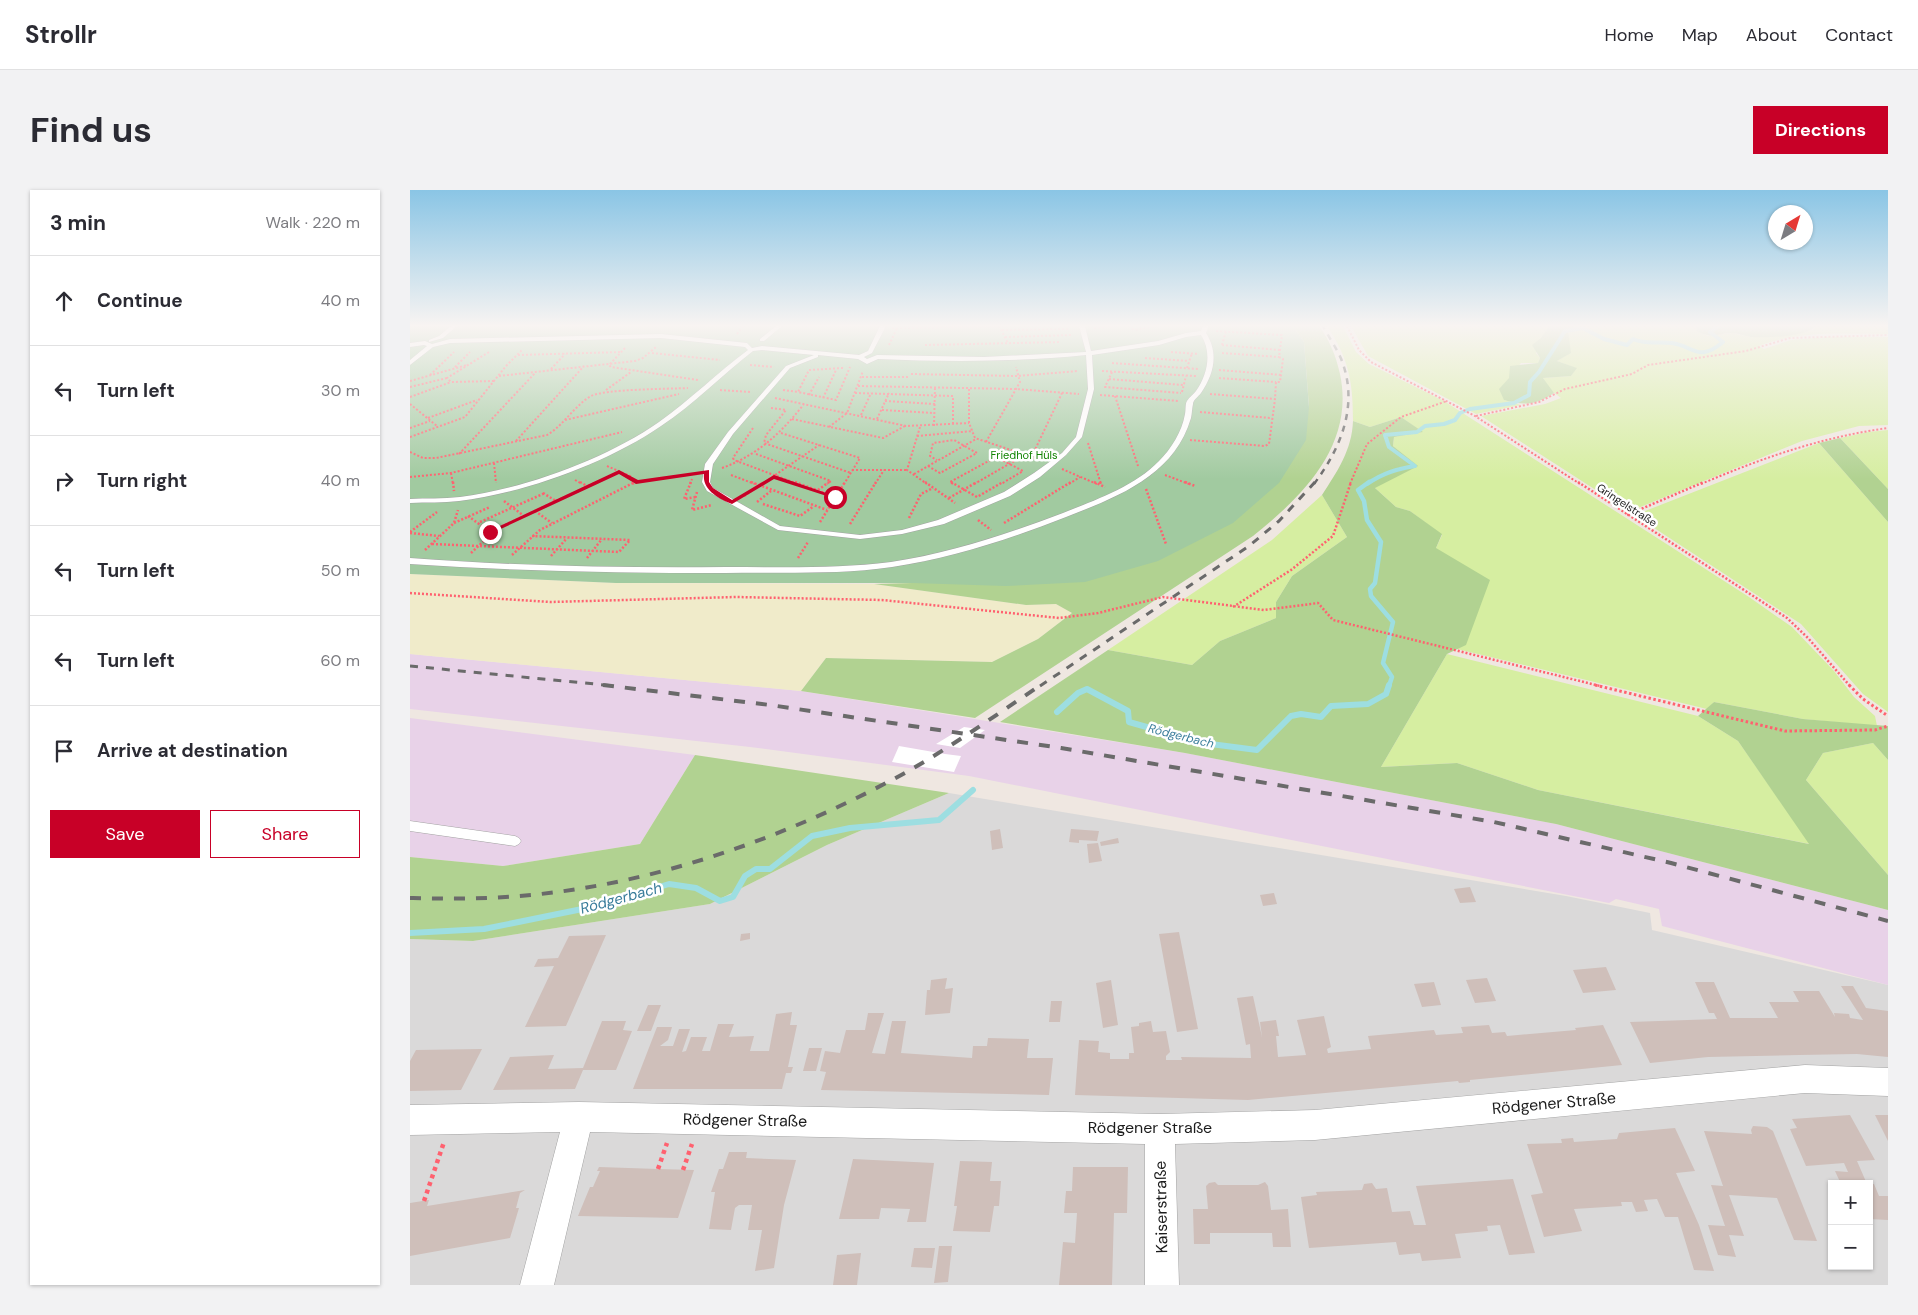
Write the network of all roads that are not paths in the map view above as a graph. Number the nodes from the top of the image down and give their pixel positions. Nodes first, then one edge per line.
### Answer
1 (717, 377) edge
2 (780, 377) edge
3 (1089, 377) edge
4 (1205, 377) edge
5 (410, 501) edge
6 (412, 561) edge
7 (410, 826) edge
8 (515, 841) dead end
9 (1888, 1082) edge
10 (579, 1116) junction
11 (410, 1120) edge
12 (1160, 1128) junction
13 (537, 1285) edge
14 (1162, 1285) edge

1 - 5 lane
2 - 3 lane
4 - 6 lane
7 - 8 lane
9 - 12 street, Rödgener Straße
10 - 11 street, Rödgener Straße
10 - 12 street, Rödgener Straße
10 - 13 street
12 - 14 street, Kaiserstraße

